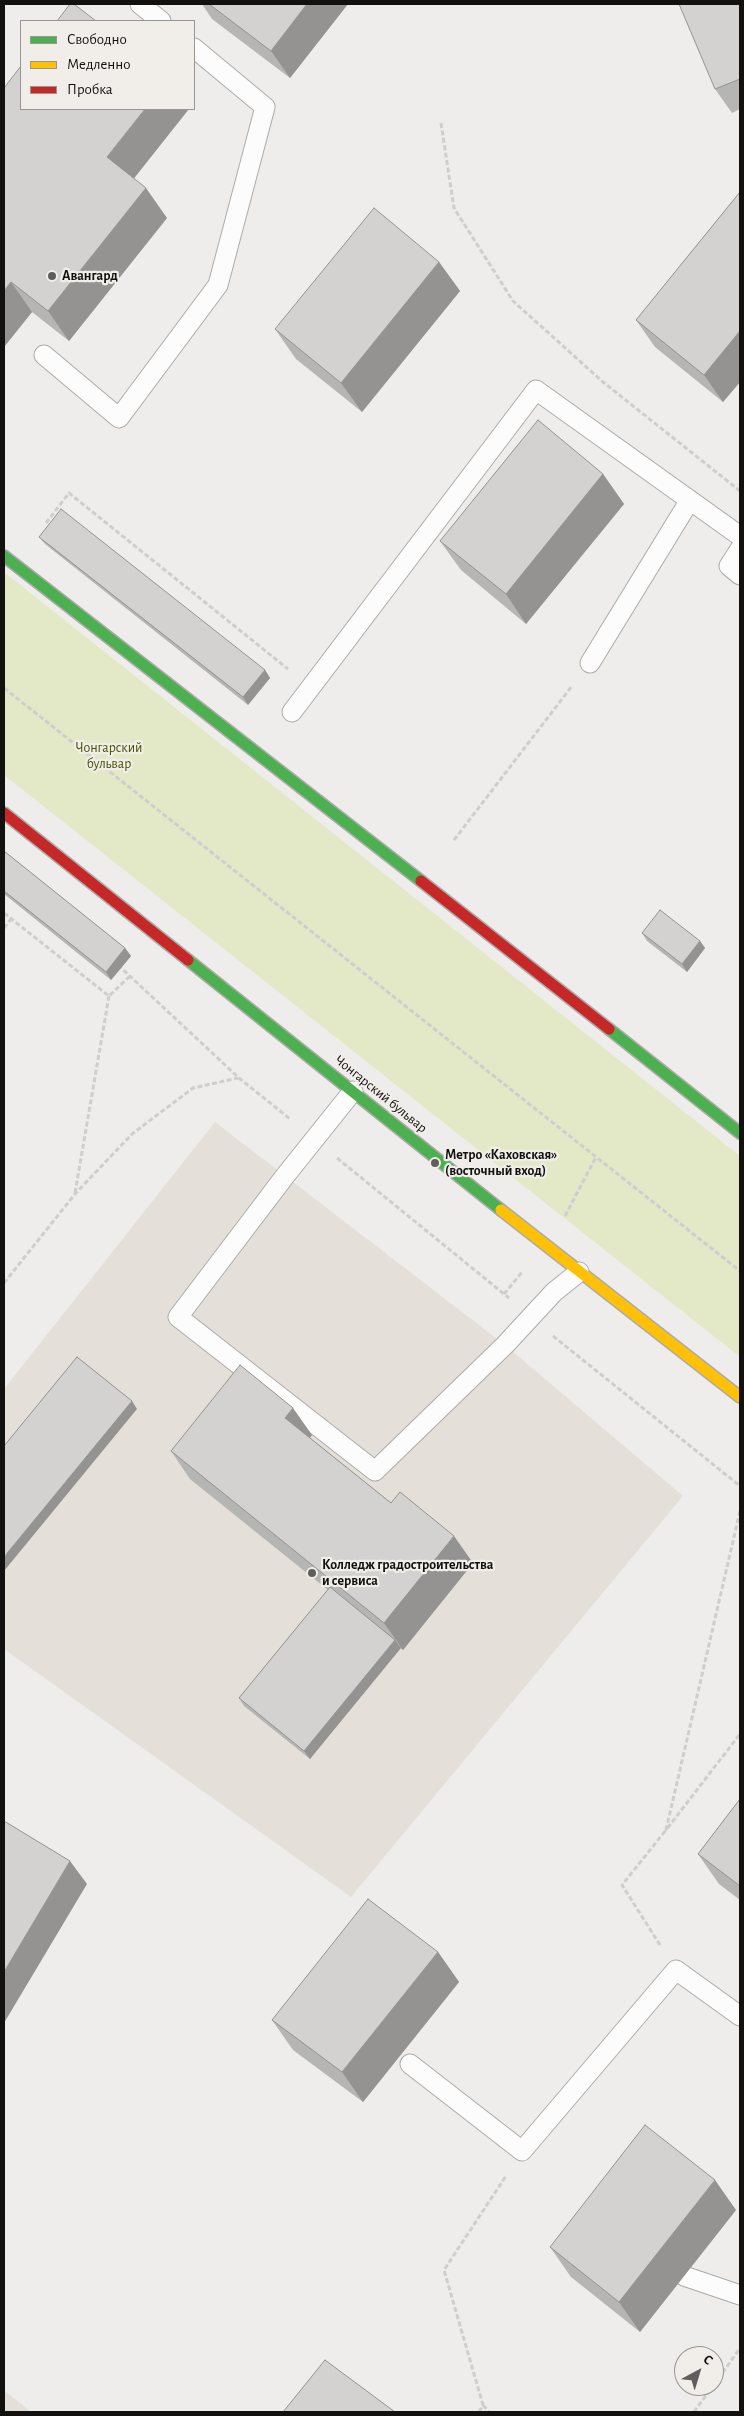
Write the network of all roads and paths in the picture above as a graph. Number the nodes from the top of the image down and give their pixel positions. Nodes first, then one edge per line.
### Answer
1 (140, 4) edge
2 (160, 20) edge
3 (195, 49) edge
4 (441, 123) dead end
5 (44, 355) dead end
6 (740, 491) edge
7 (690, 500) junction
8 (46, 523) dead end
9 (740, 536) edge
10 (740, 549) edge
11 (4, 556) edge
12 (740, 575) edge
13 (590, 663) joint
14 (295, 675) dead end
15 (4, 688) edge
16 (292, 712) dead end
17 (4, 813) edge
18 (454, 840) dead end
19 (4, 913) edge
20 (11, 919) junction
21 (4, 928) edge
22 (113, 962) edge
23 (130, 976) junction
24 (109, 996) junction
25 (239, 1078) junction
26 (353, 1092) junction
27 (739, 1128) edge
28 (316, 1140) junction
29 (75, 1194) junction
30 (740, 1271) edge
31 (579, 1272) junction
32 (4, 1283) edge
33 (530, 1318) junction
34 (740, 1397) edge
35 (740, 1486) edge
36 (740, 1511) edge
37 (740, 1734) edge
38 (666, 1830) junction
39 (676, 1970) junction
40 (740, 2016) edge
41 (410, 2064) dead end
42 (522, 2151) junction
43 (684, 2276) dead end
44 (740, 2295) edge
45 (740, 2348) edge
46 (724, 2371) edge
47 (706, 2396) edge
48 (483, 2405) junction
49 (479, 2412) edge
50 (489, 2412) edge
51 (694, 2412) edge

1 - 2 lane
3 - 5 lane
4 - 6 path
7 - 9 lane
7 - 13 lane
7 - 16 lane
8 - 14 path
10 - 12 lane
11 - 27 main road
13 - 18 path
15 - 30 path
17 - 26 main road, Чонгарский бульвар
19 - 20 path
20 - 21 path
20 - 24 path
22 - 23 path
23 - 24 path
23 - 25 path
24 - 29 path
25 - 28 path
25 - 29 path
26 - 28 lane
26 - 31 main road, Чонгарский бульвар
28 - 33 path
28 - 33 lane
29 - 32 path
31 - 33 lane
31 - 34 main road, Чонгарский бульвар
33 - 35 path
36 - 38 path
37 - 38 path
38 - 39 path
39 - 40 lane
39 - 42 lane
41 - 42 lane
42 - 48 path
43 - 44 lane
45 - 46 path
47 - 51 path
48 - 49 path
48 - 50 path

